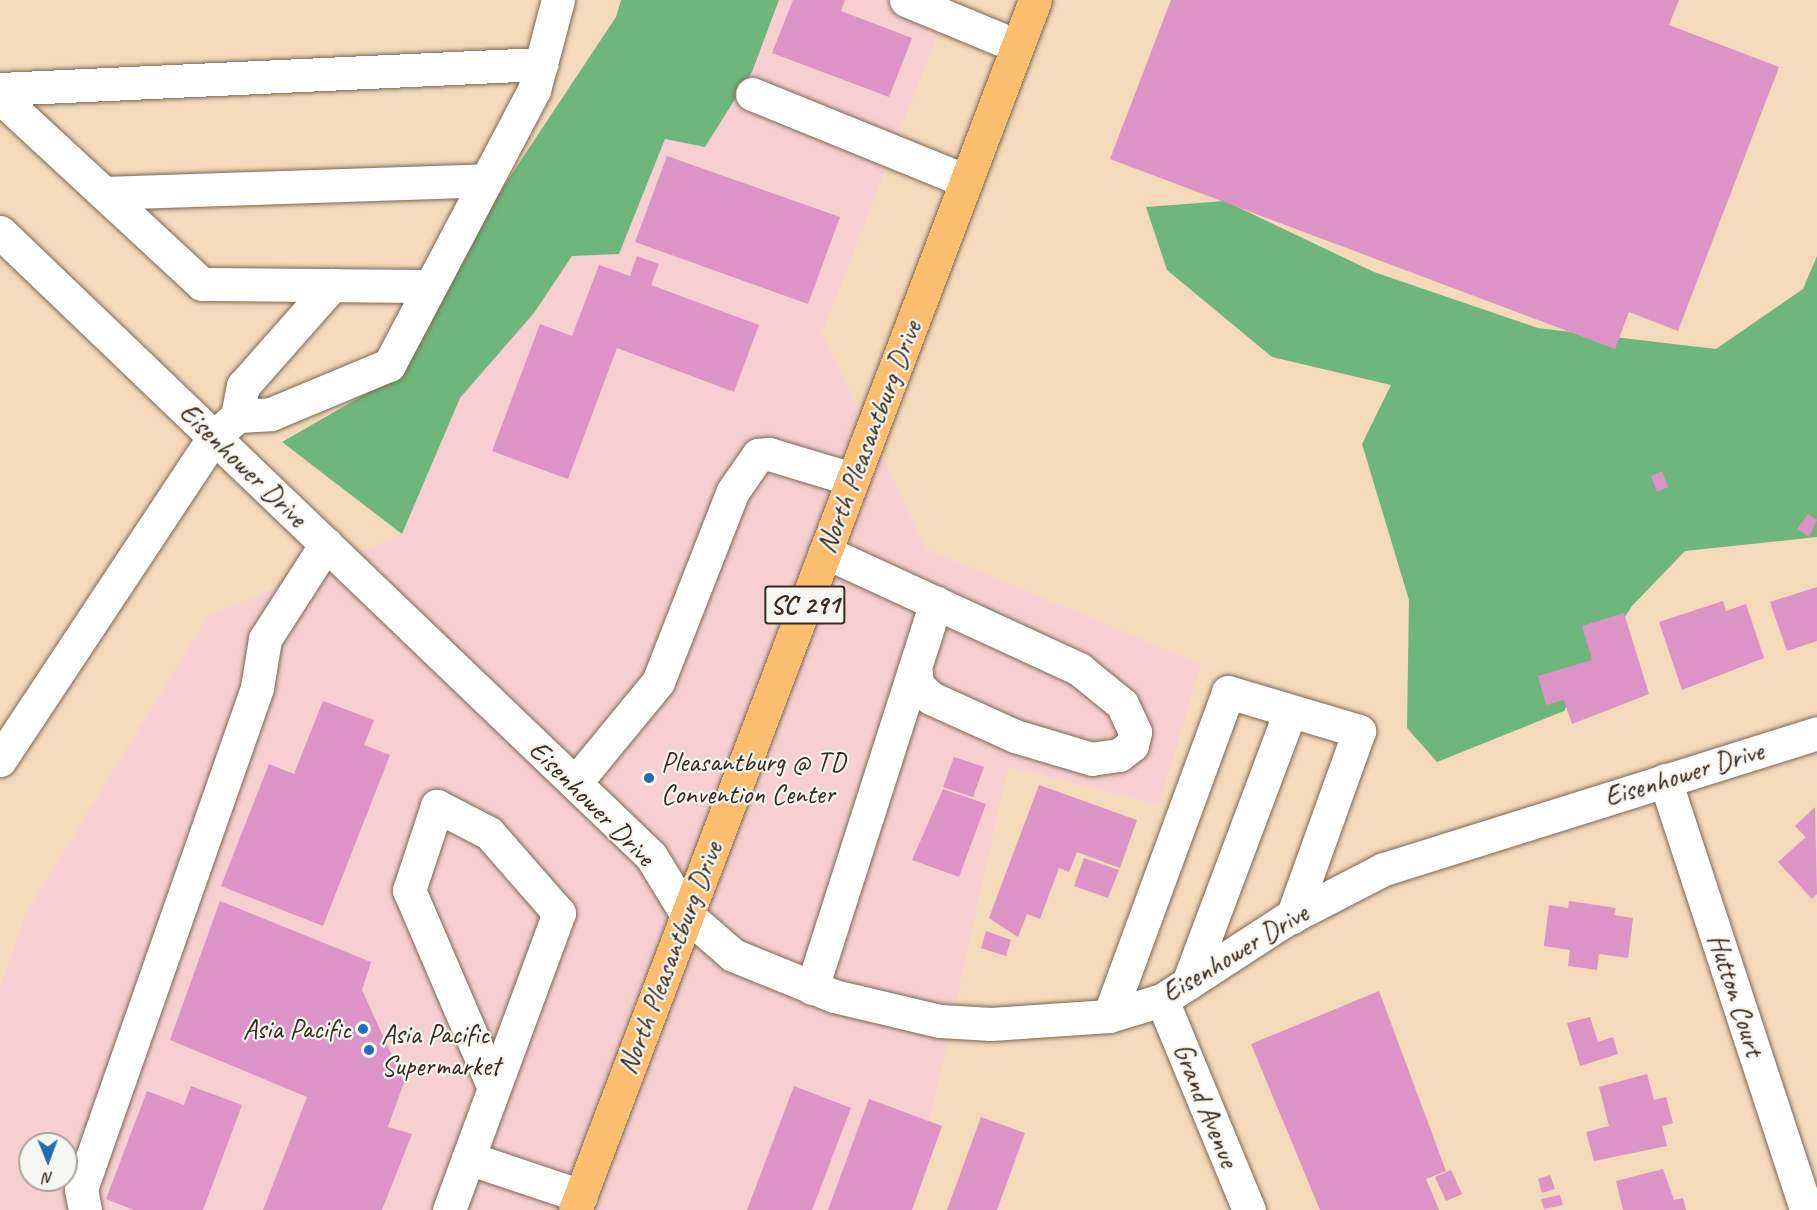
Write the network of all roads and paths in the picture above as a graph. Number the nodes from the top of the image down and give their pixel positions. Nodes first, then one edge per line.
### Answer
1 (558, 0) edge
2 (906, 0) edge
3 (1035, 0) edge
4 (1017, 46) junction
5 (541, 64) junction
6 (0, 89) edge
7 (752, 94) dead end
8 (0, 97) edge
9 (486, 180) junction
10 (966, 181) junction
11 (104, 193) junction
12 (0, 232) edge
13 (332, 285) junction
14 (430, 286) junction
15 (225, 426) junction
16 (852, 479) junction
17 (326, 544) junction
18 (825, 552) junction
19 (936, 602) junction
20 (916, 673) junction
21 (1290, 712) junction
22 (1817, 733) edge
23 (0, 760) edge
24 (1665, 780) junction
25 (575, 783) junction
26 (687, 915) junction
27 (1293, 917) junction
28 (812, 988) junction
29 (1175, 991) junction
30 (1109, 1016) junction
31 (494, 1088) junction
32 (468, 1158) junction
33 (578, 1203) edge
34 (85, 1210) edge
35 (449, 1210) edge
36 (1249, 1210) edge
37 (1806, 1210) edge

1 - 5 street
2 - 4 street
3 - 4 main road, North Pleasantburg Drive / SC 291
4 - 10 main road, North Pleasantburg Drive / SC 291
5 - 6 street
5 - 9 street
7 - 10 street
8 - 11 street
9 - 11 street
9 - 14 street
10 - 16 main road, North Pleasantburg Drive / SC 291
11 - 13 street
12 - 15 street, Eisenhower Drive
13 - 14 street
13 - 15 street
14 - 15 street
15 - 17 street, Eisenhower Drive
15 - 23 street
16 - 18 main road, North Pleasantburg Drive / SC 291
16 - 25 street
17 - 25 street, Eisenhower Drive
17 - 34 street
18 - 19 street
18 - 26 main road, North Pleasantburg Drive / SC 291
19 - 20 street
19 - 20 street
20 - 28 street
21 - 27 street
21 - 29 street
21 - 30 street
22 - 24 street, Eisenhower Drive
24 - 27 street, Eisenhower Drive
24 - 37 street, Hutton Court
25 - 26 street, Eisenhower Drive
26 - 28 street, Eisenhower Drive
26 - 33 main road, North Pleasantburg Drive / SC 291
27 - 29 street, Eisenhower Drive
28 - 30 street, Eisenhower Drive
29 - 30 street, Eisenhower Drive
29 - 36 street, Grand Avenue
31 - 31 street
31 - 32 street
32 - 33 street
32 - 35 street

